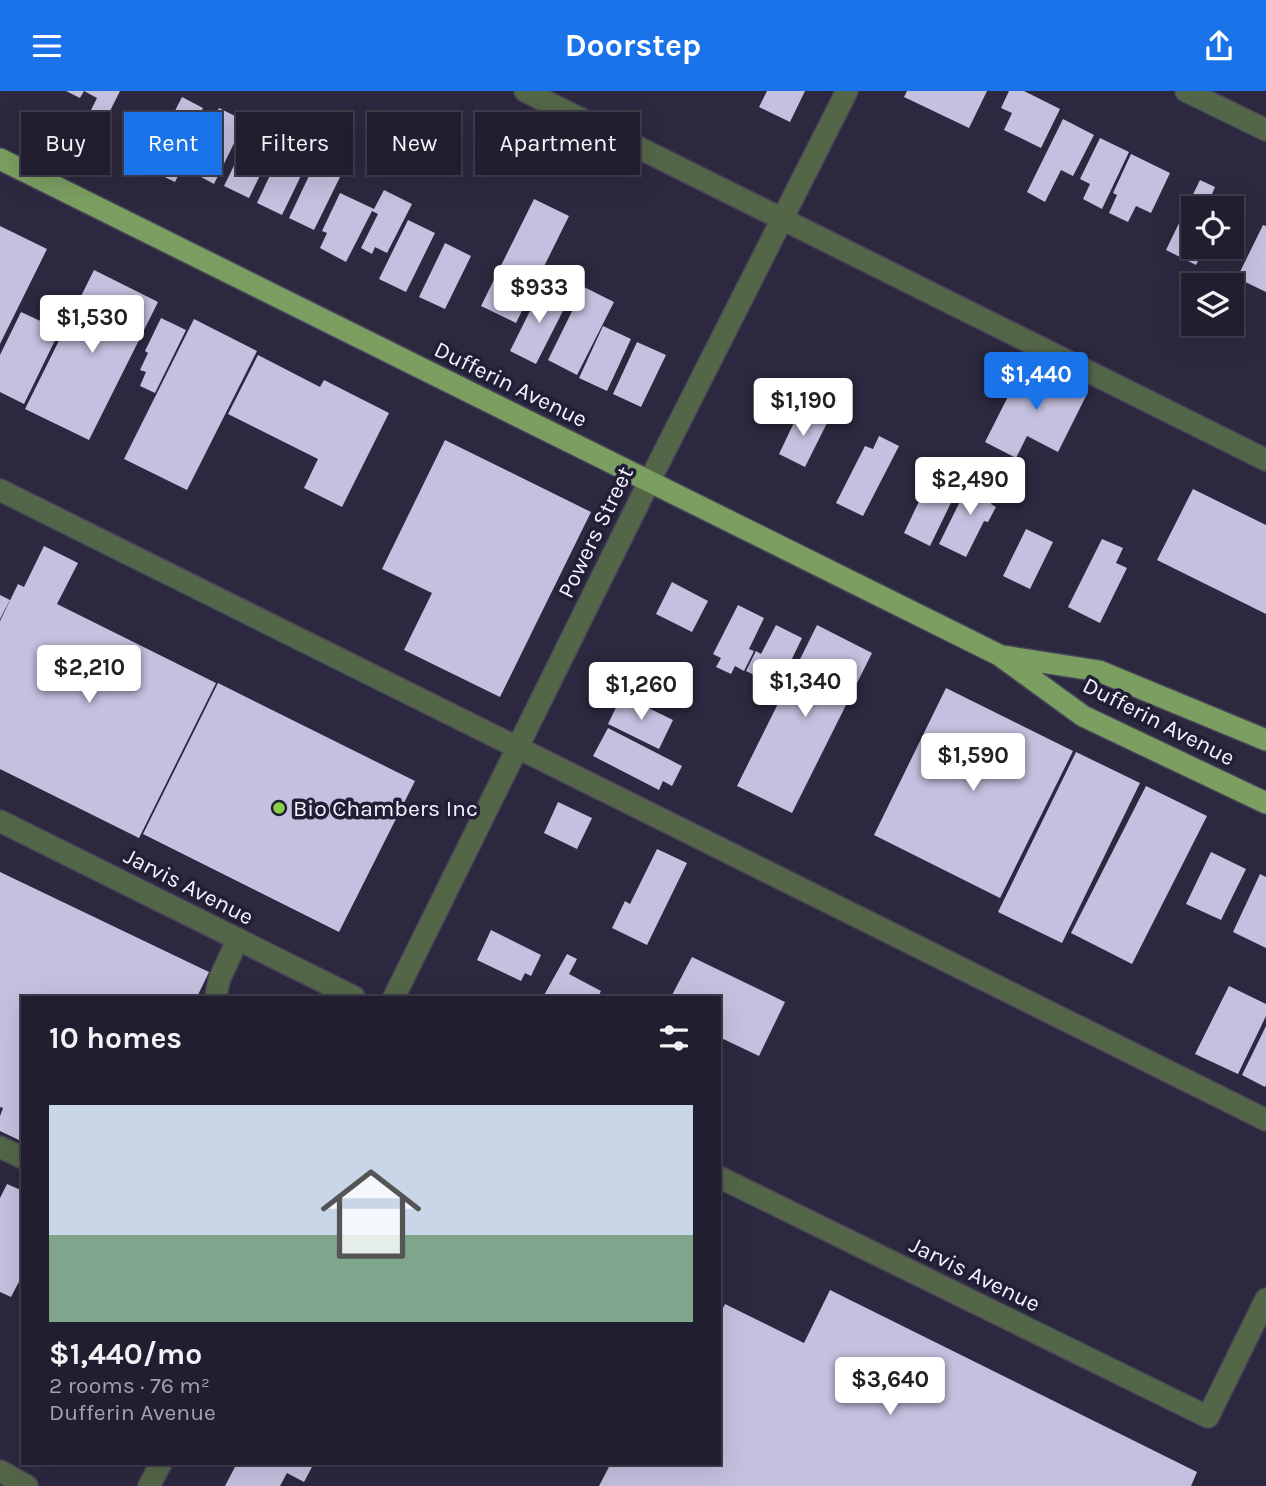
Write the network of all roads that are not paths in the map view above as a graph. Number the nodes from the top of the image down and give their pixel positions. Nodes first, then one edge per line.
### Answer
1 (525, 91) edge
2 (846, 91) edge
3 (1186, 91) edge
4 (1266, 130) edge
5 (0, 159) edge
6 (781, 220) junction
7 (1266, 460) edge
8 (649, 482) junction
9 (0, 490) edge
10 (999, 655) junction
11 (1266, 740) edge
12 (518, 747) junction
13 (1266, 803) edge
14 (0, 821) edge
15 (238, 939) junction
16 (216, 996) edge
17 (352, 996) edge
18 (394, 996) edge
19 (1266, 1120) edge
20 (0, 1147) edge
21 (21, 1157) edge
22 (721, 1178) edge
23 (1266, 1299) edge
24 (159, 1465) edge
25 (0, 1471) edge
26 (27, 1486) edge
27 (149, 1486) edge

1 - 6 street
2 - 6 street, Powers Street
3 - 4 street
5 - 8 main road, Dufferin Avenue
6 - 7 street
6 - 8 street, Powers Street
8 - 10 main road, Dufferin Avenue
8 - 12 street, Powers Street
9 - 12 street
10 - 11 main road, Dufferin Avenue
10 - 13 main road, Dufferin Avenue
12 - 18 street, Powers Street
12 - 19 street
14 - 15 street, Jarvis Avenue
15 - 16 street
15 - 17 street, Jarvis Avenue
20 - 21 street
22 - 23 street, Jarvis Avenue
24 - 27 street
25 - 26 street

